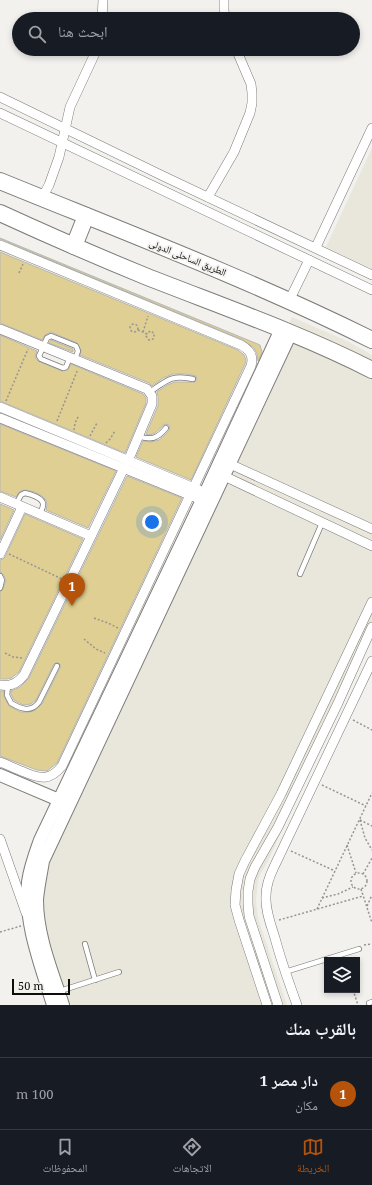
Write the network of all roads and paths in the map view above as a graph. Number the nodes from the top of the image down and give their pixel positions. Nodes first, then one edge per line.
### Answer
1 (103, 0) edge
2 (224, 0) edge
3 (102, 12) edge
4 (224, 12) edge
5 (94, 56) edge
6 (239, 56) edge
7 (0, 97) edge
8 (0, 113) edge
9 (65, 128) junction
10 (372, 128) edge
11 (62, 143) junction
12 (0, 181) edge
13 (208, 197) junction
14 (42, 198) junction
15 (0, 213) edge
16 (86, 216) junction
17 (0, 245) edge
18 (74, 246) junction
19 (315, 247) junction
20 (26, 256) junction
21 (308, 260) junction
22 (19, 273) dead end
23 (372, 275) edge
24 (372, 290) edge
25 (289, 301) junction
26 (151, 308) junction
27 (0, 329) edge
28 (138, 330) junction
29 (286, 331) junction
30 (142, 332) junction
31 (147, 334) junction
32 (372, 340) edge
33 (32, 342) junction
34 (43, 346) junction
35 (76, 360) junction
36 (372, 370) edge
37 (193, 378) dead end
38 (150, 392) junction
39 (1, 408) edge
40 (79, 415) dead end
41 (0, 418) edge
42 (97, 424) dead end
43 (166, 428) dead end
44 (53, 429) junction
45 (115, 431) dead end
46 (139, 436) junction
47 (73, 438) junction
48 (86, 443) junction
49 (97, 448) junction
50 (230, 464) junction
51 (126, 465) junction
52 (224, 476) junction
53 (192, 491) junction
54 (0, 497) edge
55 (204, 497) junction
56 (19, 506) junction
57 (40, 514) junction
58 (322, 523) junction
59 (372, 529) edge
60 (91, 536) junction
61 (372, 546) edge
62 (1, 552) edge
63 (300, 574) dead end
64 (0, 576) edge
65 (69, 582) junction
66 (0, 588) edge
67 (372, 605) edge
68 (94, 618) dead end
69 (372, 627) edge
70 (126, 631) junction
71 (84, 639) dead end
72 (5, 653) dead end
73 (114, 657) junction
74 (32, 659) junction
75 (372, 661) edge
76 (57, 666) dead end
77 (4, 685) edge
78 (346, 716) junction
79 (372, 730) edge
80 (0, 762) edge
81 (0, 774) edge
82 (315, 781) junction
83 (372, 793) edge
84 (64, 802) junction
85 (366, 806) junction
86 (360, 820) junction
87 (372, 826) edge
88 (0, 839) edge
89 (348, 846) junction
90 (284, 848) junction
91 (372, 850) edge
92 (372, 858) edge
93 (335, 871) junction
94 (356, 873) junction
95 (363, 874) junction
96 (353, 886) junction
97 (361, 889) junction
98 (372, 895) edge
99 (363, 896) junction
100 (322, 898) junction
101 (367, 906) junction
102 (317, 909) junction
103 (270, 922) junction
104 (29, 923) junction
105 (372, 923) edge
106 (0, 932) edge
107 (85, 944) dead end
108 (372, 944) edge
109 (359, 949) joint
110 (120, 972) dead end
111 (285, 972) junction
112 (95, 980) junction
113 (58, 991) junction
114 (354, 993) edge
115 (53, 1005) edge
116 (63, 1005) edge
117 (267, 1005) edge
118 (278, 1005) edge
119 (297, 1005) edge
120 (358, 1005) edge

1 - 3 street
2 - 4 street
5 - 9 street
6 - 13 street
7 - 9 street
8 - 11 street
9 - 11 street
9 - 13 street
10 - 19 street
11 - 14 street
11 - 21 street
12 - 14 highway, الطريق الساحلى الدولى
13 - 19 street
14 - 16 highway, الطريق الساحلى الدولى
15 - 18 highway
16 - 18 highway
16 - 25 highway, الطريق الساحلى الدولى
17 - 20 street
18 - 29 highway
19 - 21 street
19 - 23 street
20 - 22 path
20 - 26 street
21 - 24 street
21 - 25 street
25 - 32 highway, الطريق الساحلى الدولى
26 - 30 path
26 - 53 street
27 - 33 street
28 - 28 path
28 - 30 path
29 - 36 highway
29 - 50 street
29 - 55 street
30 - 31 path
31 - 31 path
33 - 34 street
33 - 39 path
34 - 35 street
34 - 35 lane
35 - 38 street
35 - 44 path
37 - 38 lane
38 - 46 street
39 - 44 street
40 - 47 path
41 - 51 street
42 - 48 path
43 - 46 lane
44 - 47 street
45 - 49 path
46 - 51 street
47 - 48 street
48 - 49 street
49 - 51 street
50 - 52 street
50 - 59 street
51 - 53 street
51 - 60 street
52 - 58 street
52 - 84 street
53 - 55 street
53 - 70 street
54 - 56 street
55 - 84 street
56 - 57 street
56 - 57 lane
56 - 62 street
57 - 60 street
58 - 61 street
58 - 63 lane
60 - 65 street
62 - 65 path
64 - 66 lane
65 - 74 street
67 - 117 street
68 - 70 path
69 - 118 street
70 - 73 street
71 - 73 path
72 - 74 path
73 - 80 street
74 - 77 street
75 - 78 street
76 - 77 lane
78 - 79 path
78 - 82 street
81 - 84 street
82 - 85 path
82 - 90 street
83 - 85 path
84 - 104 street
84 - 113 street
85 - 86 path
86 - 87 path
86 - 89 path
86 - 91 path
88 - 104 street
89 - 93 path
89 - 94 path
90 - 93 path
90 - 103 street
92 - 95 path
93 - 100 path
94 - 95 path
94 - 96 path
95 - 97 path
96 - 97 path
96 - 100 path
97 - 99 path
98 - 101 path
99 - 101 path
99 - 102 path
100 - 102 path
101 - 105 path
102 - 103 path
103 - 111 street
104 - 106 path
104 - 115 street
107 - 112 lane
108 - 109 path
109 - 111 lane
110 - 112 lane
111 - 119 street
112 - 113 lane
113 - 116 street
114 - 120 path

